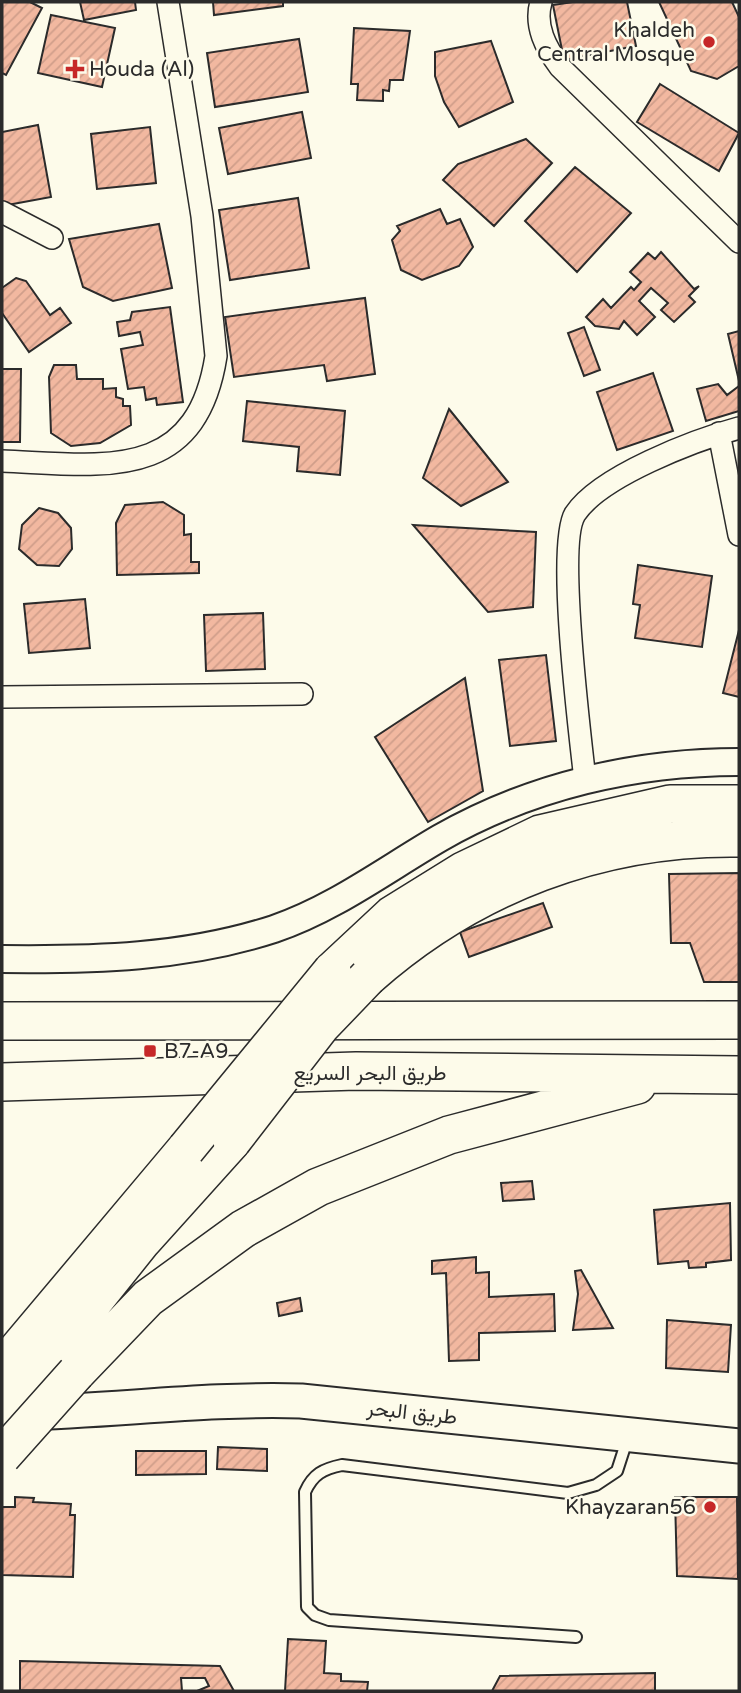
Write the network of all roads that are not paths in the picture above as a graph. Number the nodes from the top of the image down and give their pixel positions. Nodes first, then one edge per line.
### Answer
1 (168, 2) edge
2 (541, 2) edge
3 (2, 212) edge
4 (52, 238) dead end
5 (739, 242) edge
6 (729, 431) edge
7 (2, 461) edge
8 (739, 535) edge
9 (302, 694) dead end
10 (2, 698) edge
11 (739, 762) edge
12 (584, 780) junction
13 (739, 804) edge
14 (739, 838) edge
15 (2, 959) edge
16 (739, 1020) edge
17 (2, 1021) edge
18 (683, 1073) junction
19 (739, 1074) edge
20 (2, 1082) edge
21 (6, 1364) edge
22 (63, 1364) junction
23 (2, 1411) edge
24 (629, 1435) junction
25 (739, 1446) edge
26 (2, 1456) edge
27 (576, 1637) dead end

1 - 7 street
2 - 5 street
3 - 4 street
6 - 8 street
6 - 12 street
9 - 10 street
11 - 12 street
12 - 15 street
13 - 21 highway, bridge
14 - 22 highway, bridge
16 - 17 highway
18 - 19 highway, طريق البحر السريع
18 - 20 highway, طريق البحر السريع
18 - 22 highway
22 - 23 highway
22 - 26 highway, bridge
23 - 24 highway, طريق البحر
24 - 25 highway, طريق البحر
24 - 27 lane

